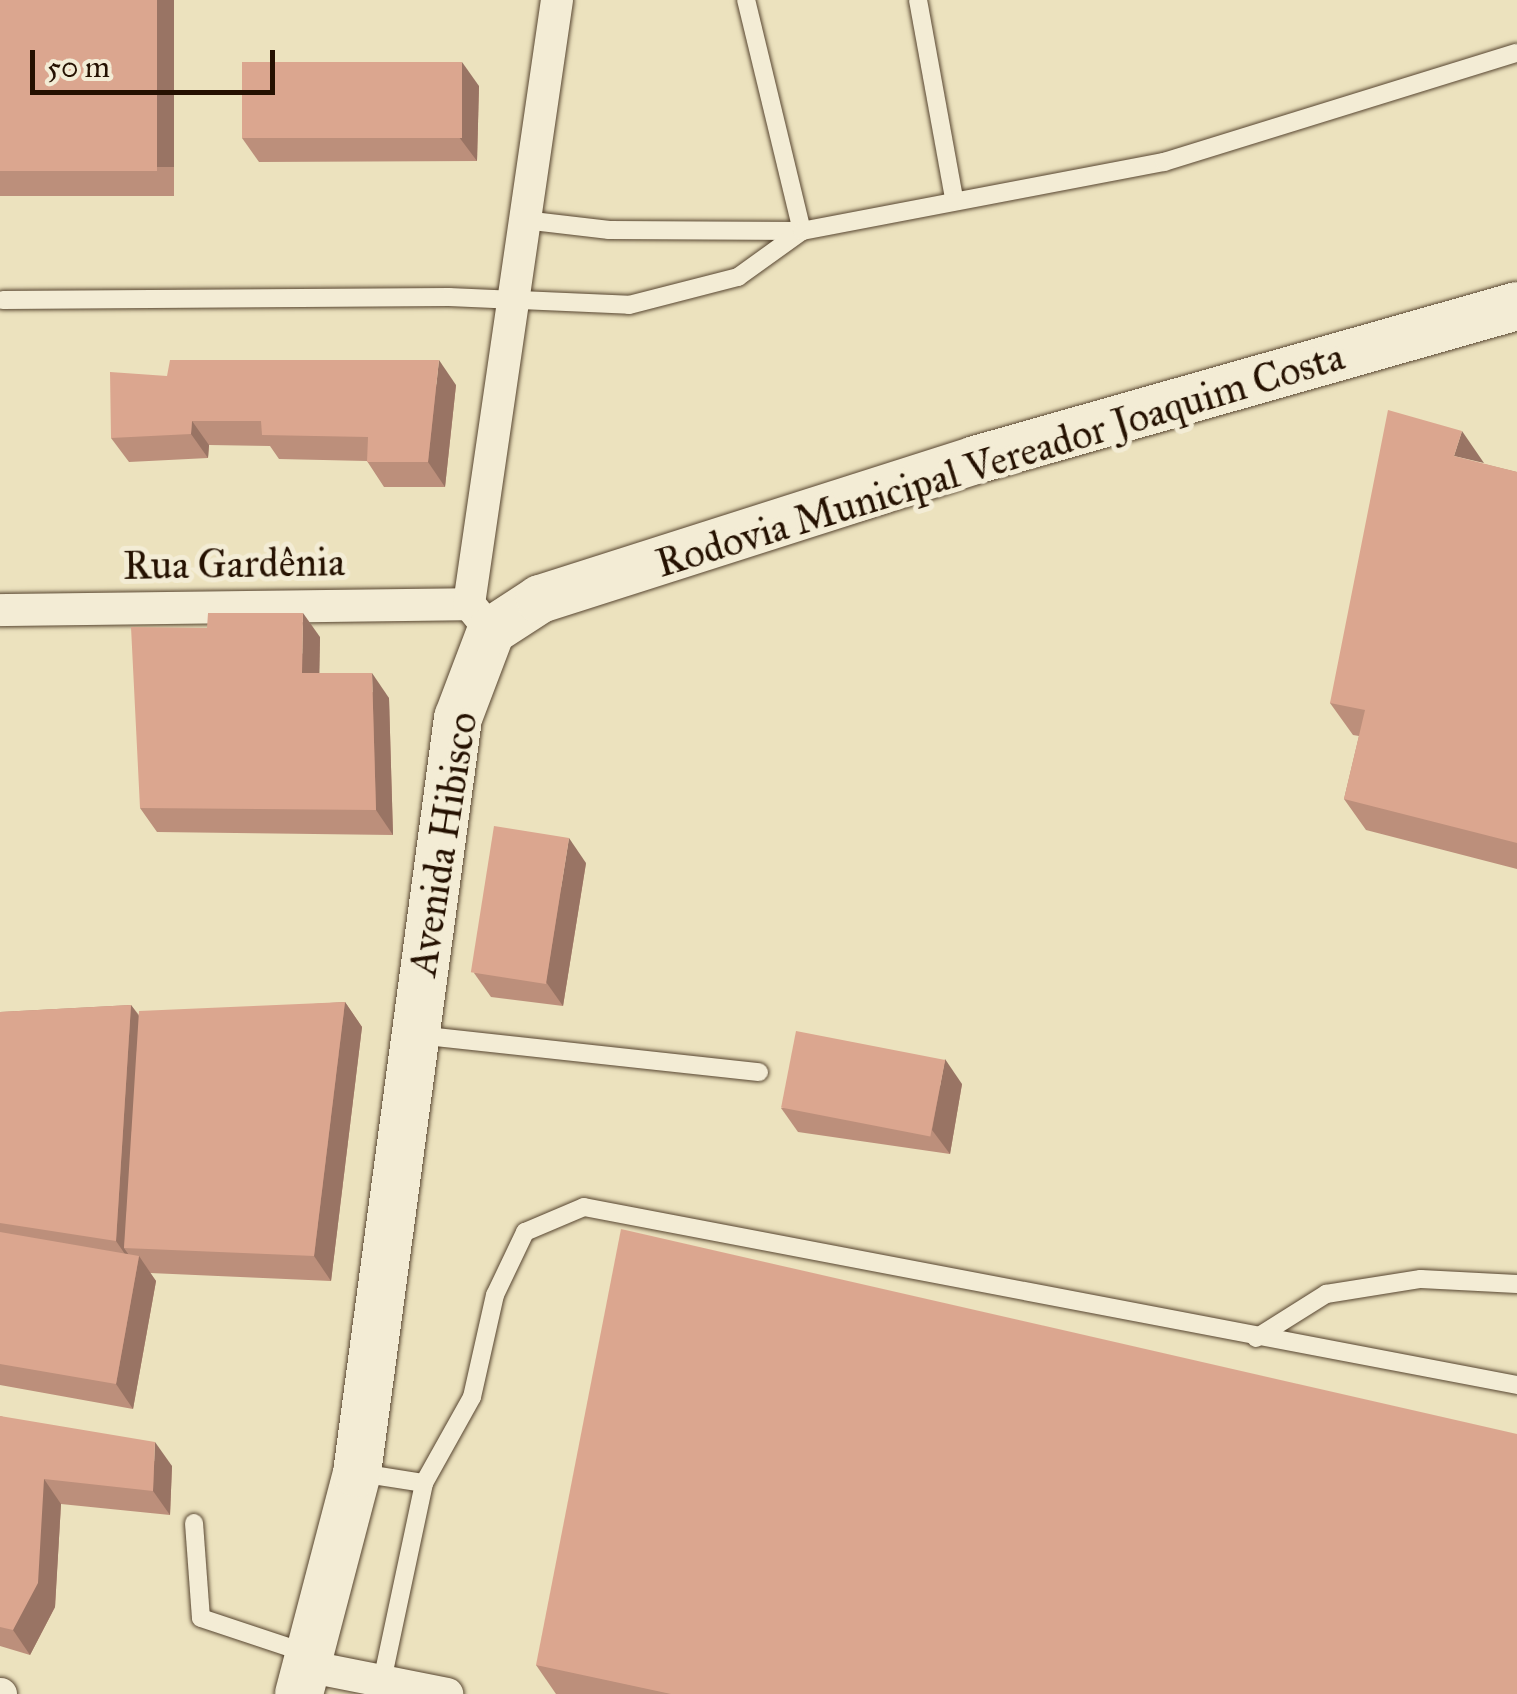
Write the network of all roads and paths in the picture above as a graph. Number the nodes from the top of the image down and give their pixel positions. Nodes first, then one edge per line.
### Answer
1 (557, 0) edge
2 (746, 0) edge
3 (918, 0) edge
4 (1517, 53) edge
5 (954, 198) junction
6 (524, 220) junction
7 (802, 232) junction
8 (512, 299) junction
9 (3, 300) dead end
10 (1517, 306) edge
11 (0, 610) edge
12 (480, 617) junction
13 (412, 1034) junction
14 (759, 1072) dead end
15 (1517, 1284) edge
16 (1256, 1338) junction
17 (1517, 1386) edge
18 (357, 1473) junction
19 (424, 1483) junction
20 (194, 1523) dead end
21 (305, 1671) edge
22 (382, 1681) junction
23 (447, 1694) edge

1 - 6 street, Avenida Hibisco
2 - 7 lane
3 - 5 lane
4 - 5 lane
5 - 7 lane
6 - 7 lane
6 - 8 street, Avenida Hibisco
7 - 8 lane
8 - 9 lane
8 - 12 street, Avenida Hibisco
10 - 12 main road, Rodovia Municipal Vereador Joaquim Costa
11 - 12 street, Rua Gardênia
12 - 13 main road, Avenida Hibisco
13 - 14 lane
13 - 18 main road, Avenida Hibisco
15 - 16 lane
16 - 17 lane
16 - 19 lane
18 - 19 lane
18 - 21 main road, Avenida Hibisco
19 - 22 lane
20 - 21 lane
21 - 22 street
22 - 23 street

